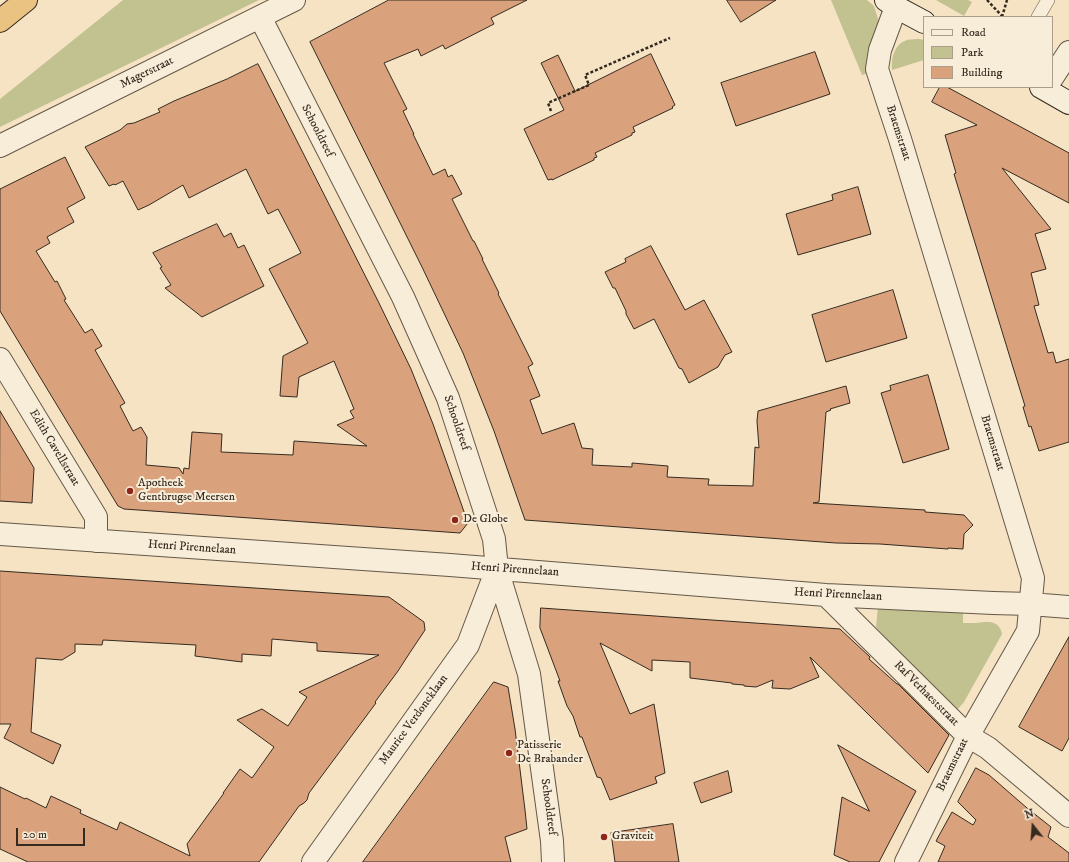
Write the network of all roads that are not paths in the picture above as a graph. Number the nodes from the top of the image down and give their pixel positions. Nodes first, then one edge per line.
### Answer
1 (26, 0) edge
2 (294, 0) edge
3 (1048, 0) edge
4 (891, 4) edge
5 (1039, 16) edge
6 (260, 17) junction
7 (0, 21) edge
8 (923, 21) edge
9 (1069, 52) edge
10 (1053, 75) edge
11 (1050, 88) edge
12 (1069, 103) edge
13 (0, 146) edge
14 (0, 359) edge
15 (0, 534) edge
16 (96, 541) junction
17 (497, 569) junction
18 (826, 595) junction
19 (1030, 604) junction
20 (1069, 608) edge
21 (968, 736) junction
22 (1069, 816) edge
23 (313, 862) edge
24 (553, 862) edge
25 (906, 862) edge

1 - 7 highway
2 - 6 street, Magerstraat
3 - 5 lane
4 - 8 street
4 - 19 street, Braemstraat
6 - 13 street, Magerstraat
6 - 17 street, Schooldreef
9 - 10 street
11 - 12 street
14 - 16 street, Edith Cavellstraat
15 - 16 street, Henri Pirennelaan
16 - 17 street, Henri Pirennelaan
17 - 18 street, Henri Pirennelaan
17 - 23 street, Maurice Verdoncklaan
17 - 24 street, Schooldreef
18 - 19 street, Henri Pirennelaan
18 - 21 street, Raf Verhaeststraat
19 - 20 street, Henri Pirennelaan
19 - 21 street, Braemstraat
21 - 22 street, Raf Verhaeststraat
21 - 25 street, Braemstraat

